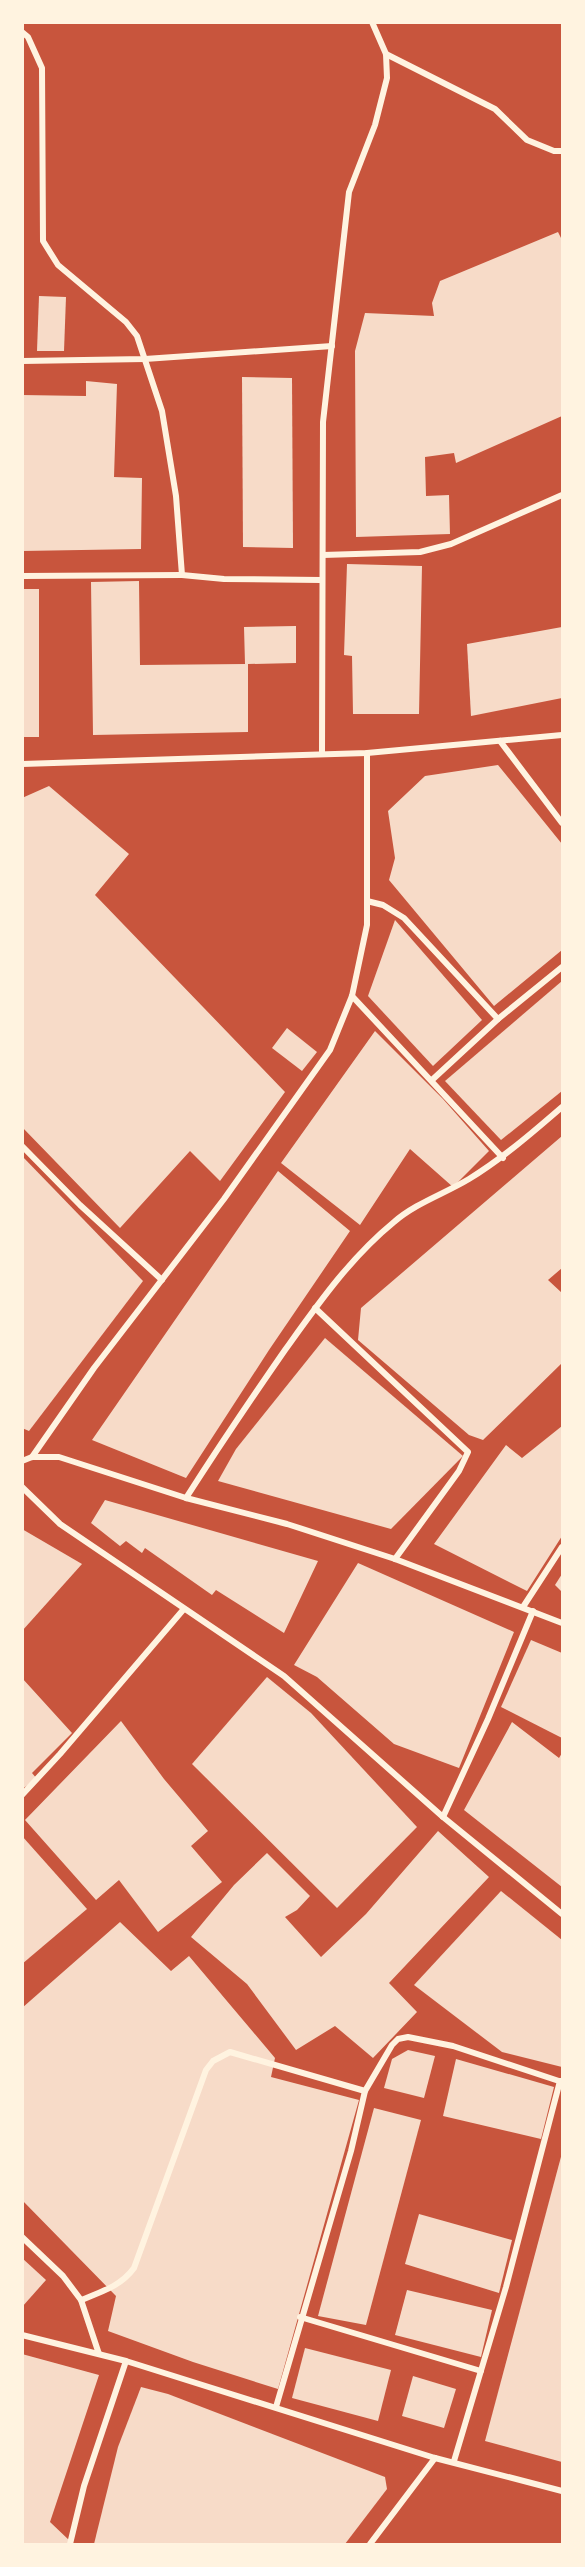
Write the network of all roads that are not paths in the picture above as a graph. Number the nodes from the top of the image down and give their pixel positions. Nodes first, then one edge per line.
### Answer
1 (372, 22) edge
2 (22, 32) edge
3 (386, 54) junction
4 (562, 151) edge
5 (332, 346) junction
6 (145, 359) junction
7 (22, 361) edge
8 (562, 495) edge
9 (323, 555) junction
10 (182, 575) junction
11 (22, 576) edge
12 (321, 580) junction
13 (562, 735) edge
14 (500, 741) junction
15 (367, 753) junction
16 (322, 754) junction
17 (22, 764) edge
18 (562, 823) edge
19 (367, 901) junction
20 (562, 967) edge
21 (352, 996) junction
22 (498, 1019) junction
23 (432, 1080) junction
24 (562, 1107) edge
25 (22, 1146) edge
26 (503, 1158) junction
27 (162, 1280) junction
28 (315, 1308) junction
29 (32, 1457) junction
30 (22, 1461) edge
31 (22, 1487) edge
32 (186, 1498) junction
33 (562, 1547) edge
34 (395, 1559) junction
35 (523, 1607) junction
36 (183, 1610) junction
37 (533, 1611) junction
38 (562, 1623) edge
39 (22, 1795) edge
40 (442, 1817) junction
41 (562, 1914) edge
42 (561, 2081) edge
43 (365, 2091) junction
44 (22, 2237) edge
45 (81, 2300) junction
46 (300, 2317) junction
47 (22, 2335) edge
48 (99, 2354) junction
49 (126, 2361) junction
50 (481, 2371) junction
51 (276, 2407) junction
52 (435, 2458) junction
53 (454, 2461) junction
54 (562, 2491) edge
55 (70, 2544) edge
56 (370, 2544) edge

1 - 3 street
2 - 6 street
3 - 4 street
3 - 5 street
5 - 6 street
5 - 9 street
6 - 7 street
6 - 10 street
8 - 9 street
9 - 12 street
10 - 11 street
10 - 12 street
12 - 16 street
13 - 14 street
14 - 15 street
14 - 18 street
15 - 16 street
15 - 19 street
16 - 17 street
19 - 21 street
19 - 22 street
20 - 22 street
21 - 23 street
21 - 27 street
22 - 23 street
23 - 26 street
24 - 26 street
25 - 27 street
26 - 28 street
27 - 29 street
28 - 32 street
28 - 34 street
29 - 30 street
29 - 32 street
31 - 36 street
32 - 34 street
33 - 35 street
34 - 35 street
35 - 37 street
36 - 39 street
36 - 40 street
37 - 38 street
37 - 40 street
40 - 41 street
42 - 43 street
42 - 50 street
43 - 45 street
43 - 46 street
44 - 45 street
45 - 48 street
46 - 50 street
46 - 51 street
47 - 48 street
48 - 49 street
49 - 51 street
49 - 55 street
50 - 53 street
51 - 52 street
52 - 53 street
52 - 56 street
53 - 54 street

